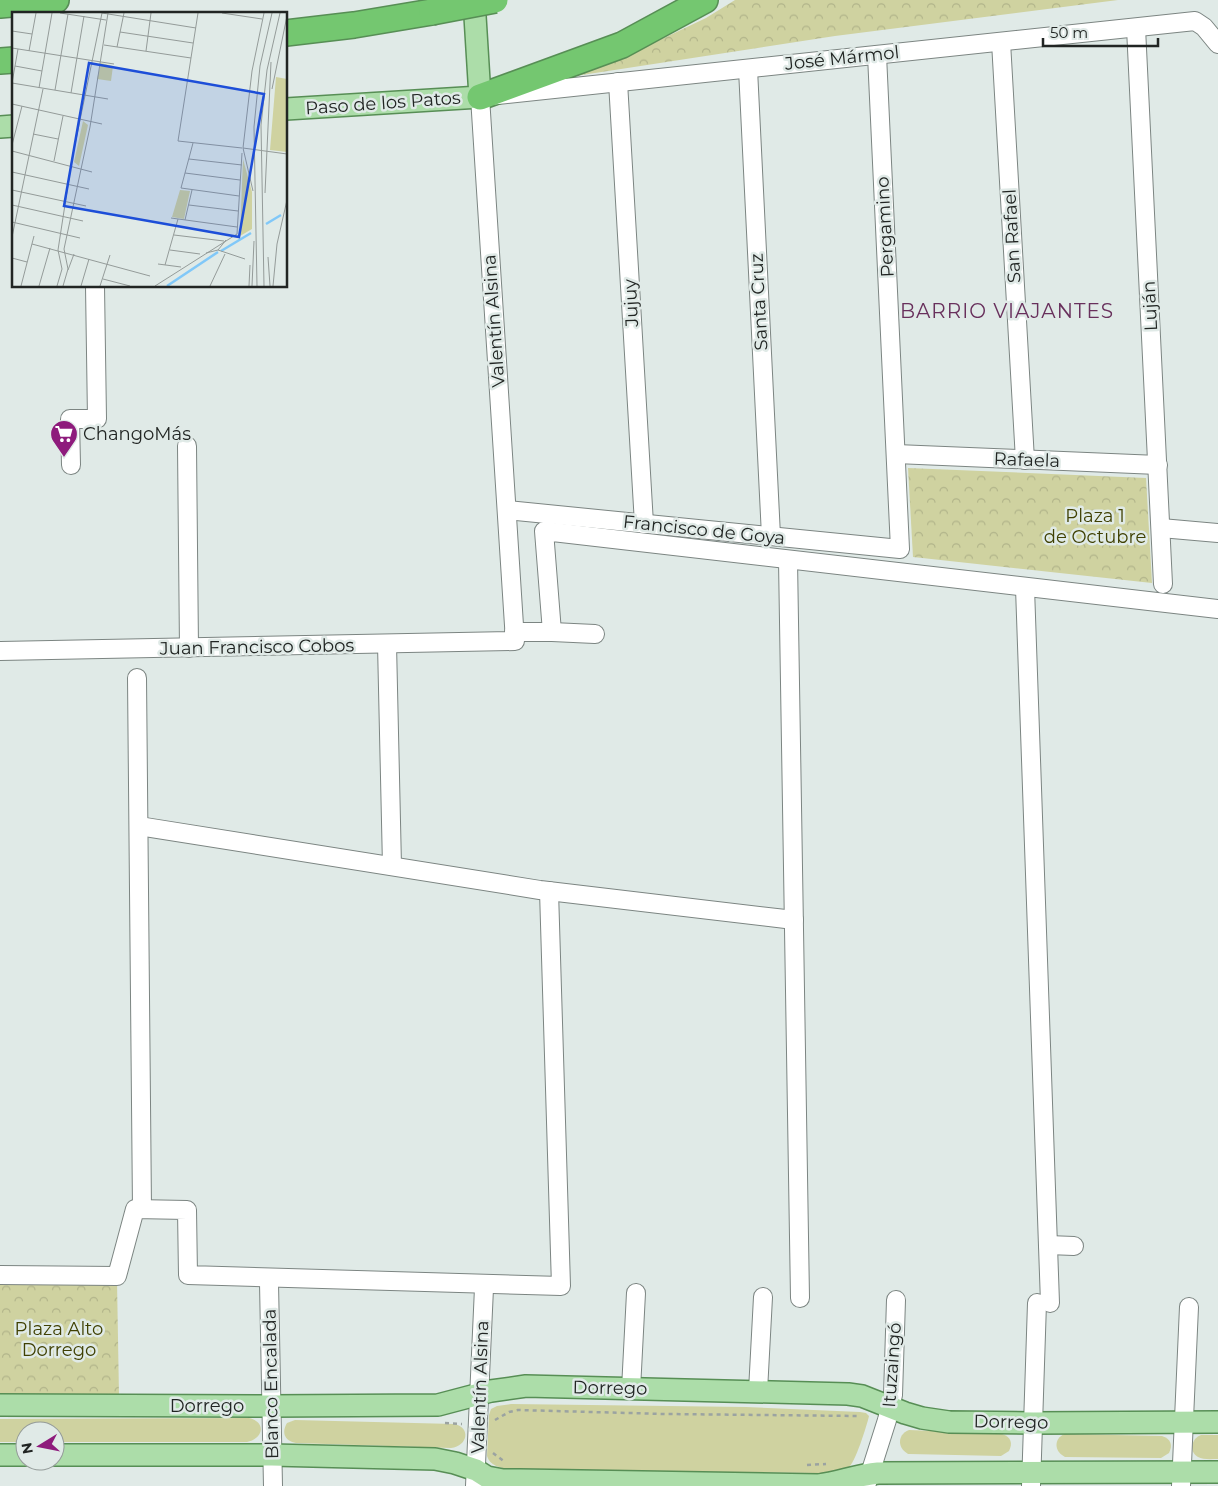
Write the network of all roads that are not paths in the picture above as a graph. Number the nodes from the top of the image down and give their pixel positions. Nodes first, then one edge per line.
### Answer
1 (56, 0) edge
2 (474, 0) edge
3 (495, 0) edge
4 (705, 0) edge
5 (0, 5) edge
6 (1136, 28) junction
7 (288, 33) edge
8 (1002, 42) junction
9 (1218, 44) edge
10 (876, 55) junction
11 (748, 68) junction
12 (618, 82) junction
13 (480, 97) junction
14 (288, 109) edge
15 (95, 288) edge
16 (187, 446) dead end
17 (896, 454) junction
18 (1025, 460) junction
19 (71, 465) dead end
20 (1158, 465) junction
21 (507, 510) junction
22 (644, 524) junction
23 (1161, 528) junction
24 (1218, 533) edge
25 (771, 536) junction
26 (900, 550) joint
27 (788, 560) junction
28 (1163, 584) dead end
29 (1026, 588) junction
30 (1218, 610) edge
31 (552, 632) junction
32 (595, 634) dead end
33 (515, 637) junction
34 (387, 644) junction
35 (189, 648) junction
36 (0, 650) edge
37 (137, 678) dead end
38 (139, 826) junction
39 (392, 866) junction
40 (549, 891) junction
41 (794, 920) junction
42 (142, 1209) junction
43 (1048, 1245) junction
44 (1074, 1246) dead end
45 (0, 1275) edge
46 (269, 1283) dead end
47 (484, 1288) dead end
48 (636, 1293) dead end
49 (764, 1297) dead end
50 (800, 1298) dead end
51 (896, 1300) dead end
52 (1189, 1307) dead end
53 (631, 1389) junction
54 (758, 1391) junction
55 (480, 1395) junction
56 (0, 1405) edge
57 (271, 1406) junction
58 (889, 1414) junction
59 (1184, 1422) junction
60 (1218, 1422) edge
61 (1033, 1423) junction
62 (0, 1455) edge
63 (15, 1455) edge
64 (65, 1455) edge
65 (272, 1455) junction
66 (476, 1468) edge
67 (1218, 1472) edge
68 (1031, 1479) edge
69 (1181, 1479) edge
70 (867, 1480) edge
71 (273, 1486) edge

1 - 5 highway
2 - 13 main road, Valentín Alsina
3 - 7 highway, bridge
4 - 13 highway
6 - 8 street, José Mármol
6 - 9 street, José Mármol
6 - 20 street, Luján
8 - 10 street, José Mármol
8 - 18 street, San Rafael
10 - 11 street, José Mármol
10 - 17 street, Pergamino
11 - 12 street, José Mármol
11 - 25 street, Santa Cruz
12 - 13 street, José Mármol
12 - 22 street, Jujuy
13 - 14 main road, Paso de los Patos
13 - 21 street, Valentín Alsina
15 - 19 street
16 - 35 street
17 - 18 street, Rafaela
17 - 26 street, Pergamino
18 - 20 street, Rafaela
20 - 23 street, Luján
21 - 22 street, Francisco de Goya
21 - 33 street, Valentín Alsina
22 - 25 street, Francisco de Goya
23 - 24 street
23 - 28 street, Luján
25 - 26 street, Francisco de Goya
27 - 29 street
27 - 31 street
27 - 41 street
29 - 30 street
29 - 43 street
31 - 32 street, Juan Francisco Cobos
31 - 33 street, Juan Francisco Cobos
33 - 34 street, Juan Francisco Cobos
34 - 35 street, Juan Francisco Cobos
34 - 39 street
35 - 36 street, Juan Francisco Cobos
37 - 38 street
38 - 39 street
38 - 42 street
39 - 40 street
40 - 41 street
40 - 42 street
41 - 50 street
42 - 45 street
43 - 44 street
43 - 61 street
46 - 57 street, Blanco Encalada
47 - 55 street, Valentín Alsina
48 - 53 street
49 - 54 street
51 - 58 street, Ituzaingó
52 - 59 street
53 - 54 main road, Dorrego
53 - 55 main road, Dorrego
54 - 58 main road, Dorrego
55 - 57 main road, Dorrego
55 - 66 street, Valentín Alsina
56 - 57 main road, Dorrego
57 - 65 street, Blanco Encalada
58 - 61 main road, Dorrego
58 - 70 street, Ituzaingó
59 - 60 main road, Dorrego
59 - 61 main road, Dorrego
59 - 69 street
61 - 68 street
62 - 63 main road
64 - 65 main road
65 - 66 main road
65 - 71 street, Blanco Encalada
66 - 70 main road
67 - 69 main road
68 - 69 main road
68 - 70 main road

